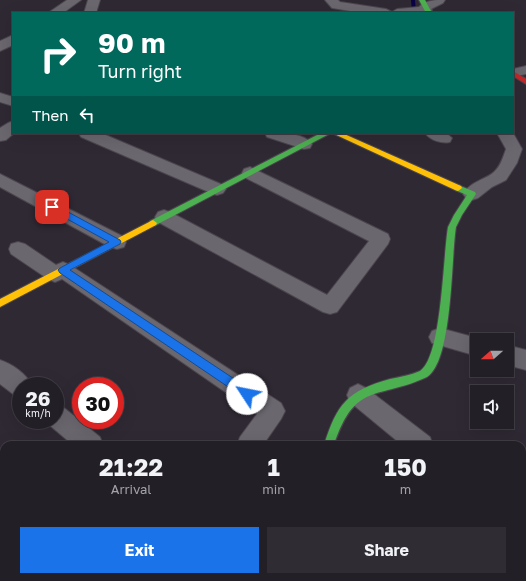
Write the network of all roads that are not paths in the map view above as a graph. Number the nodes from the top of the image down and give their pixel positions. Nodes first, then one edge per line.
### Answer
1 (75, 0) edge
2 (94, 0) edge
3 (331, 0) edge
4 (439, 0) edge
5 (422, 9) edge
6 (56, 12) edge
7 (90, 12) edge
8 (380, 12) edge
9 (403, 12) edge
10 (12, 40) edge
11 (0, 47) edge
12 (0, 96) edge
13 (12, 102) edge
14 (12, 127) edge
15 (89, 134) edge
16 (276, 134) edge
17 (325, 134) edge
18 (338, 134) edge
19 (506, 134) edge
20 (0, 136) edge
21 (304, 144) junction
22 (250, 172) junction
23 (0, 180) edge
24 (217, 189) junction
25 (472, 194) junction
26 (164, 218) junction
27 (117, 242) junction
28 (18, 249) dead end
29 (59, 272) junction
30 (0, 303) edge
31 (440, 337) junction
32 (470, 344) edge
33 (514, 356) edge
34 (526, 360) edge
35 (0, 370) edge
36 (12, 380) edge
37 (358, 395) junction
38 (64, 422) edge
39 (86, 441) edge
40 (252, 441) edge
41 (330, 441) edge
42 (416, 441) edge

1 - 6 street
2 - 7 street
3 - 8 street
4 - 5 street
5 - 9 street
10 - 11 street
12 - 13 street
14 - 20 street
15 - 24 street
16 - 21 street
17 - 21 street
18 - 25 street
19 - 25 street
21 - 22 street
22 - 24 street
22 - 26 street
23 - 27 street
24 - 26 street
25 - 31 street
26 - 27 street
27 - 29 street
28 - 29 street
29 - 30 street
29 - 40 street
31 - 32 street
31 - 37 street
33 - 34 street
35 - 36 street
37 - 41 street
37 - 42 street
38 - 39 street

